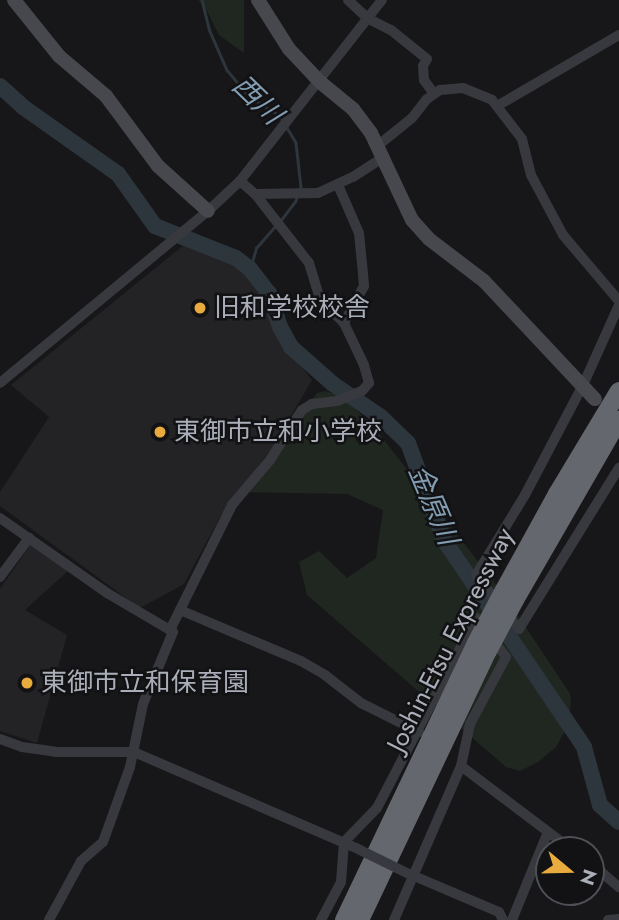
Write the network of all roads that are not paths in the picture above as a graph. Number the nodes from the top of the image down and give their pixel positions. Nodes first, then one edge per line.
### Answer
1 (14, 0) edge
2 (258, 0) edge
3 (348, 0) edge
4 (383, 0) edge
5 (366, 18) junction
6 (619, 34) edge
7 (320, 82) junction
8 (434, 94) junction
9 (497, 106) junction
10 (379, 153) junction
11 (240, 181) junction
12 (338, 185) junction
13 (255, 194) junction
14 (208, 211) junction
15 (619, 303) edge
16 (344, 323) junction
17 (0, 383) edge
18 (583, 385) junction
19 (619, 391) edge
20 (595, 399) dead end
21 (619, 419) edge
22 (619, 468) edge
23 (0, 518) edge
24 (29, 538) junction
25 (0, 577) edge
26 (510, 595) junction
27 (180, 610) junction
28 (170, 630) junction
29 (482, 647) junction
30 (419, 732) junction
31 (0, 739) edge
32 (134, 752) junction
33 (461, 766) junction
34 (548, 832) junction
35 (553, 836) edge
36 (344, 842) junction
37 (410, 874) junction
38 (605, 875) edge
39 (619, 887) edge
40 (619, 919) edge
41 (49, 920) edge
42 (321, 920) edge
43 (344, 920) edge
44 (360, 920) edge
45 (394, 920) edge
46 (503, 920) edge
47 (512, 920) edge
48 (608, 920) edge

1 - 14 street
2 - 7 street
3 - 5 street
4 - 5 street
5 - 7 street
5 - 8 street
6 - 9 street
7 - 10 street
7 - 11 street
8 - 9 street
8 - 10 street
9 - 15 street
10 - 12 street
10 - 18 street
11 - 13 street
11 - 14 street
12 - 13 street
12 - 16 street
13 - 16 street
14 - 17 street
15 - 18 street
16 - 27 street
18 - 20 street
18 - 22 street
19 - 26 highway, Joshin-Etsu Expressway
21 - 26 highway, Joshin-Etsu Expressway
23 - 24 street
24 - 25 street
24 - 28 street
26 - 29 highway, Joshin-Etsu Expressway, bridge
27 - 28 street
27 - 30 street
28 - 32 street
29 - 43 highway, Joshin-Etsu Expressway
29 - 44 highway, Joshin-Etsu Expressway
30 - 33 street
30 - 36 street
31 - 32 street
32 - 36 street
32 - 41 street
33 - 34 street
33 - 37 street
34 - 35 street
34 - 47 street
36 - 37 street, bridge
36 - 42 street
37 - 45 street
37 - 46 street
38 - 39 street
40 - 48 street

